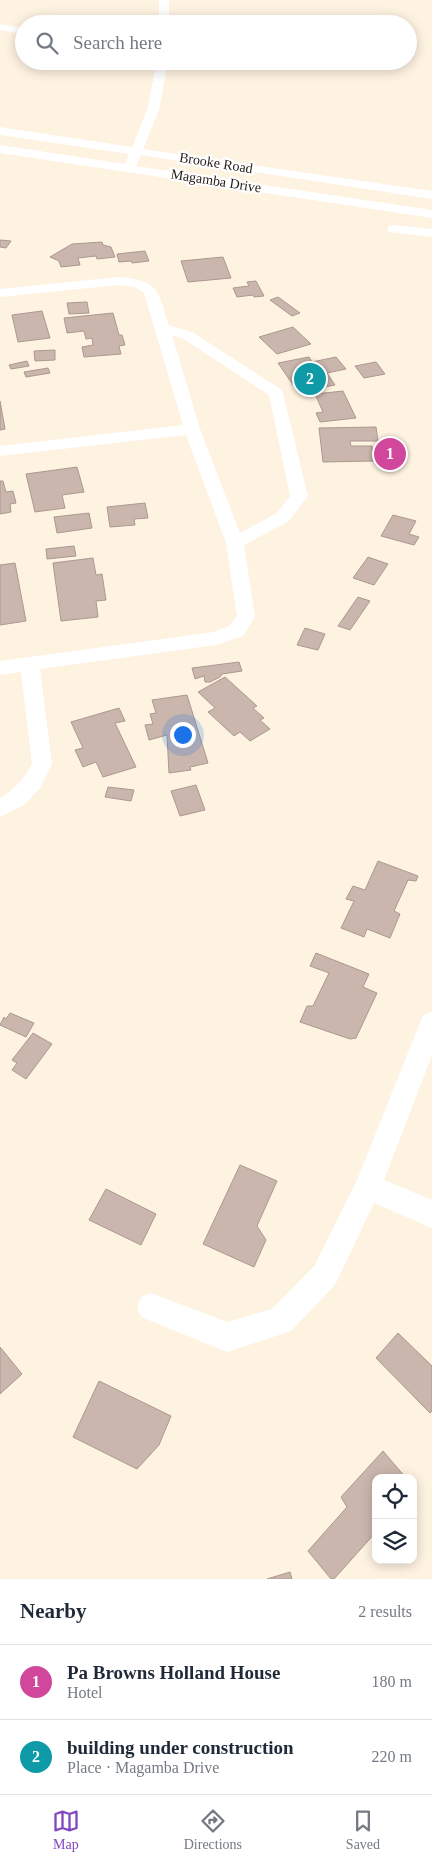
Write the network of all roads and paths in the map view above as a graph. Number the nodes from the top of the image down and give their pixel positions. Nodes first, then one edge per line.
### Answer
1 (164, 0) edge
2 (164, 15) edge
3 (0, 27) edge
4 (15, 30) edge
5 (161, 70) edge
6 (0, 131) edge
7 (0, 149) edge
8 (138, 151) junction
9 (128, 168) junction
10 (432, 196) edge
11 (432, 214) edge
12 (394, 228) dead end
13 (432, 233) edge
14 (0, 293) edge
15 (162, 328) junction
16 (192, 430) junction
17 (0, 451) edge
18 (235, 543) junction
19 (30, 664) junction
20 (0, 668) edge
21 (0, 809) edge
22 (432, 1022) edge
23 (368, 1187) junction
24 (432, 1214) edge
25 (151, 1307) dead end

1 - 2 street
3 - 4 street
5 - 8 street
6 - 8 street, Brooke Road
7 - 9 street, Magamba Drive
8 - 9 street
8 - 10 street, Brooke Road
9 - 11 street, Magamba Drive
12 - 13 street
14 - 15 street
15 - 16 street
15 - 18 street
16 - 17 street
16 - 18 street
18 - 19 street
19 - 20 street
19 - 21 street
22 - 23 street
23 - 24 street
23 - 25 street

